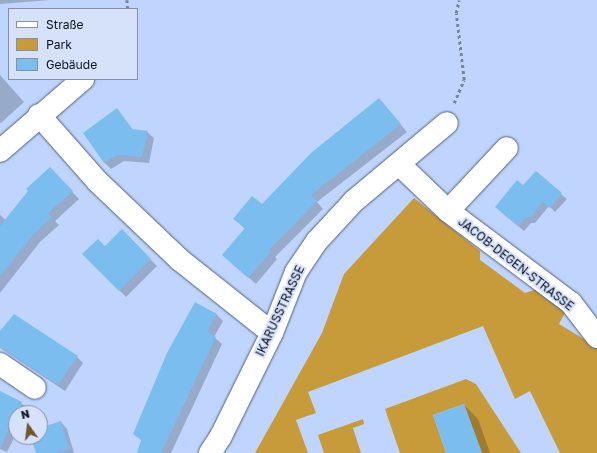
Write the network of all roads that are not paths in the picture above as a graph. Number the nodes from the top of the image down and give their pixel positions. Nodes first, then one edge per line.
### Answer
1 (82, 80) edge
2 (39, 115) junction
3 (446, 123) road end
4 (507, 148) dead end
5 (0, 151) edge
6 (400, 165) junction
7 (448, 211) junction
8 (272, 333) junction
9 (597, 337) edge
10 (0, 364) edge
11 (35, 388) dead end
12 (210, 453) edge

1 - 2 street
2 - 5 street
2 - 8 street
3 - 6 street, IKARUSSTRASSE
4 - 7 street, JACOB-DEGEN-STRASSE
6 - 7 street, JACOB-DEGEN-STRASSE
6 - 8 street, IKARUSSTRASSE
7 - 9 street, JACOB-DEGEN-STRASSE
8 - 12 street, IKARUSSTRASSE
10 - 11 street

